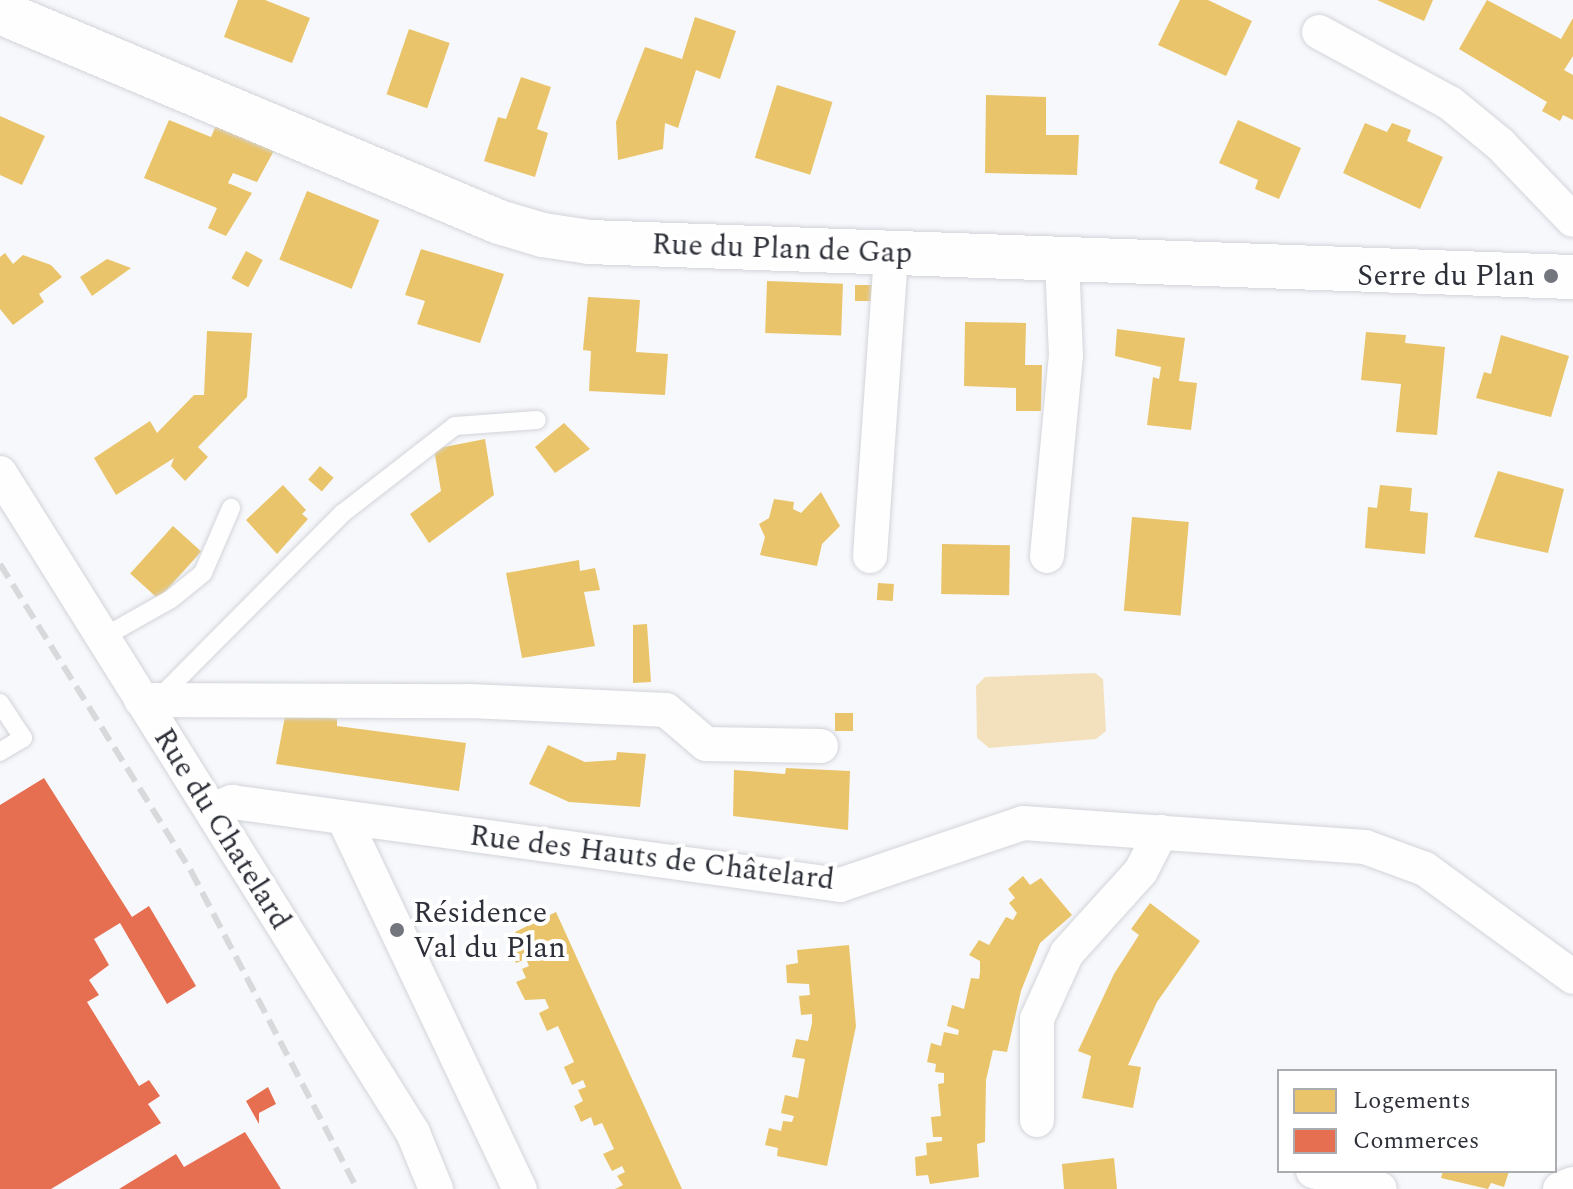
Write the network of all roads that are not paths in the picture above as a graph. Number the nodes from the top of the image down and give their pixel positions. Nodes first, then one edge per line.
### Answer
1 (12, 11) edge
2 (1319, 32) dead end
3 (1573, 220) edge
4 (891, 254) junction
5 (1062, 259) junction
6 (1573, 277) edge
7 (537, 420) dead end
8 (0, 473) edge
9 (231, 508) dead end
10 (870, 556) dead end
11 (1047, 556) dead end
12 (102, 638) junction
13 (150, 699) junction
14 (0, 703) edge
15 (821, 746) dead end
16 (0, 752) edge
17 (212, 810) junction
18 (344, 819) junction
19 (1161, 832) junction
20 (1573, 977) edge
21 (1037, 1120) dead end
22 (1320, 1173) edge
23 (1573, 1184) edge
24 (436, 1189) edge
25 (520, 1189) edge
26 (1380, 1189) edge
27 (1560, 1189) edge

1 - 4 main road, Rue du Plan de Gap
2 - 3 street
4 - 5 main road, Rue du Plan de Gap
4 - 10 street
5 - 6 main road, Rue du Plan de Gap
5 - 11 street
7 - 13 lane
8 - 12 street, Rue du Chatelard
9 - 12 lane
12 - 13 street, Rue du Chatelard
13 - 15 street
13 - 17 street, Rue du Chatelard
14 - 16 lane
17 - 18 street, Rue des Hauts de Châtelard
17 - 24 street, Rue du Chatelard
18 - 19 street, Rue des Hauts de Châtelard
18 - 25 street
19 - 20 street, Rue des Hauts de Châtelard
19 - 21 street
22 - 26 street
23 - 27 street

